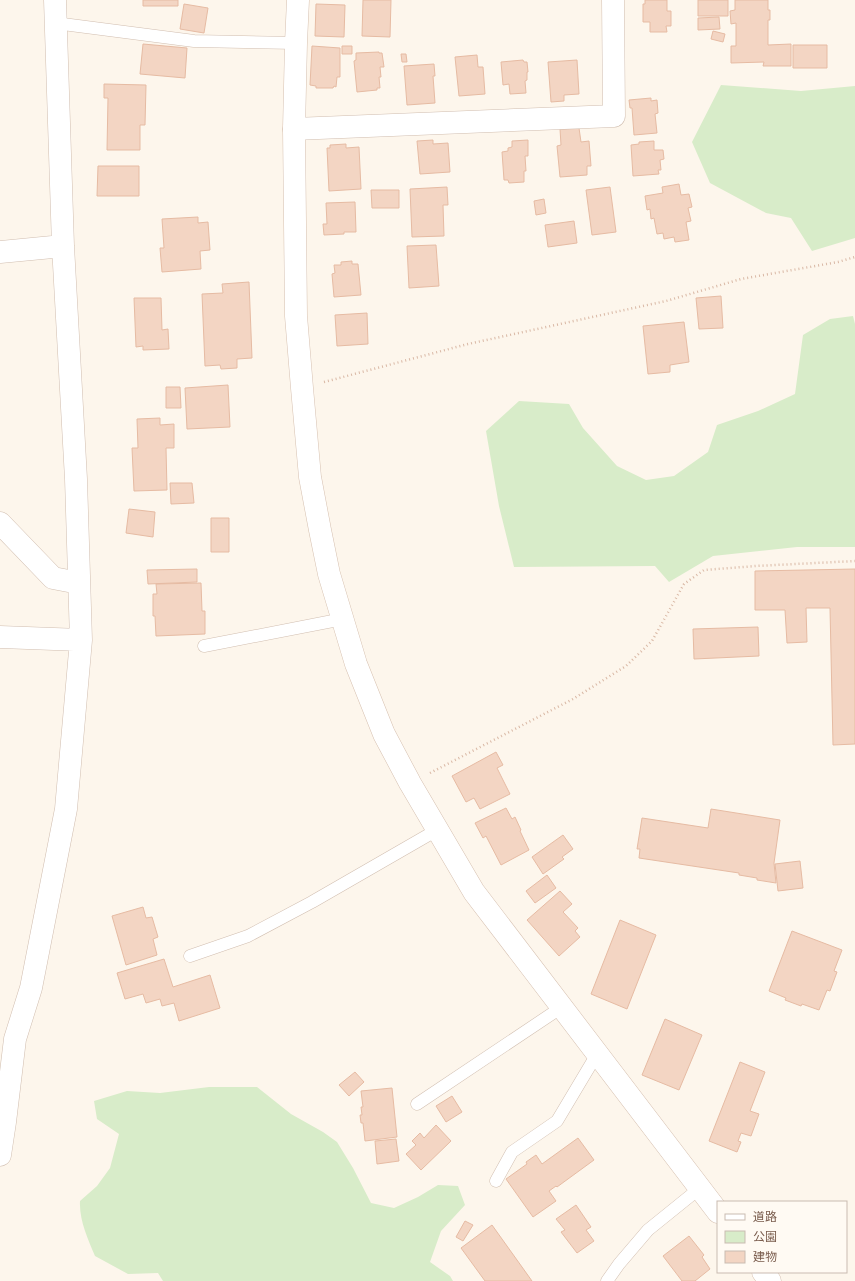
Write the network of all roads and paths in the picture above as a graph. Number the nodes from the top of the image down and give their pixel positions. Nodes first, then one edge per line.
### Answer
1 (54, 0) edge
2 (298, 0) edge
3 (613, 0) edge
4 (55, 23) junction
5 (296, 43) junction
6 (294, 129) junction
7 (63, 246) junction
8 (0, 252) edge
9 (855, 257) edge
10 (302, 388) junction
11 (0, 523) edge
12 (855, 561) edge
13 (79, 583) junction
14 (342, 619) junction
15 (0, 637) edge
16 (81, 640) junction
17 (204, 646) dead end
18 (410, 784) junction
19 (437, 830) junction
20 (190, 956) dead end
21 (562, 1007) junction
22 (7, 1040) edge
23 (597, 1054) junction
24 (417, 1104) dead end
25 (0, 1155) edge
26 (496, 1181) dead end
27 (700, 1188) junction
28 (717, 1211) edge
29 (764, 1273) edge
30 (607, 1281) edge
31 (770, 1281) edge

1 - 4 street
2 - 5 street
3 - 6 street
4 - 5 lane
4 - 7 street
5 - 6 street
6 - 10 street
7 - 8 street
7 - 13 street
9 - 10 path
10 - 14 street
11 - 13 street
12 - 18 path
13 - 16 street
14 - 17 lane
14 - 18 street
15 - 16 street
16 - 22 street
18 - 19 street
19 - 20 lane
19 - 21 street
21 - 23 street
21 - 24 lane
22 - 25 street
23 - 26 lane
23 - 27 street
27 - 28 street
27 - 30 lane
29 - 31 street

